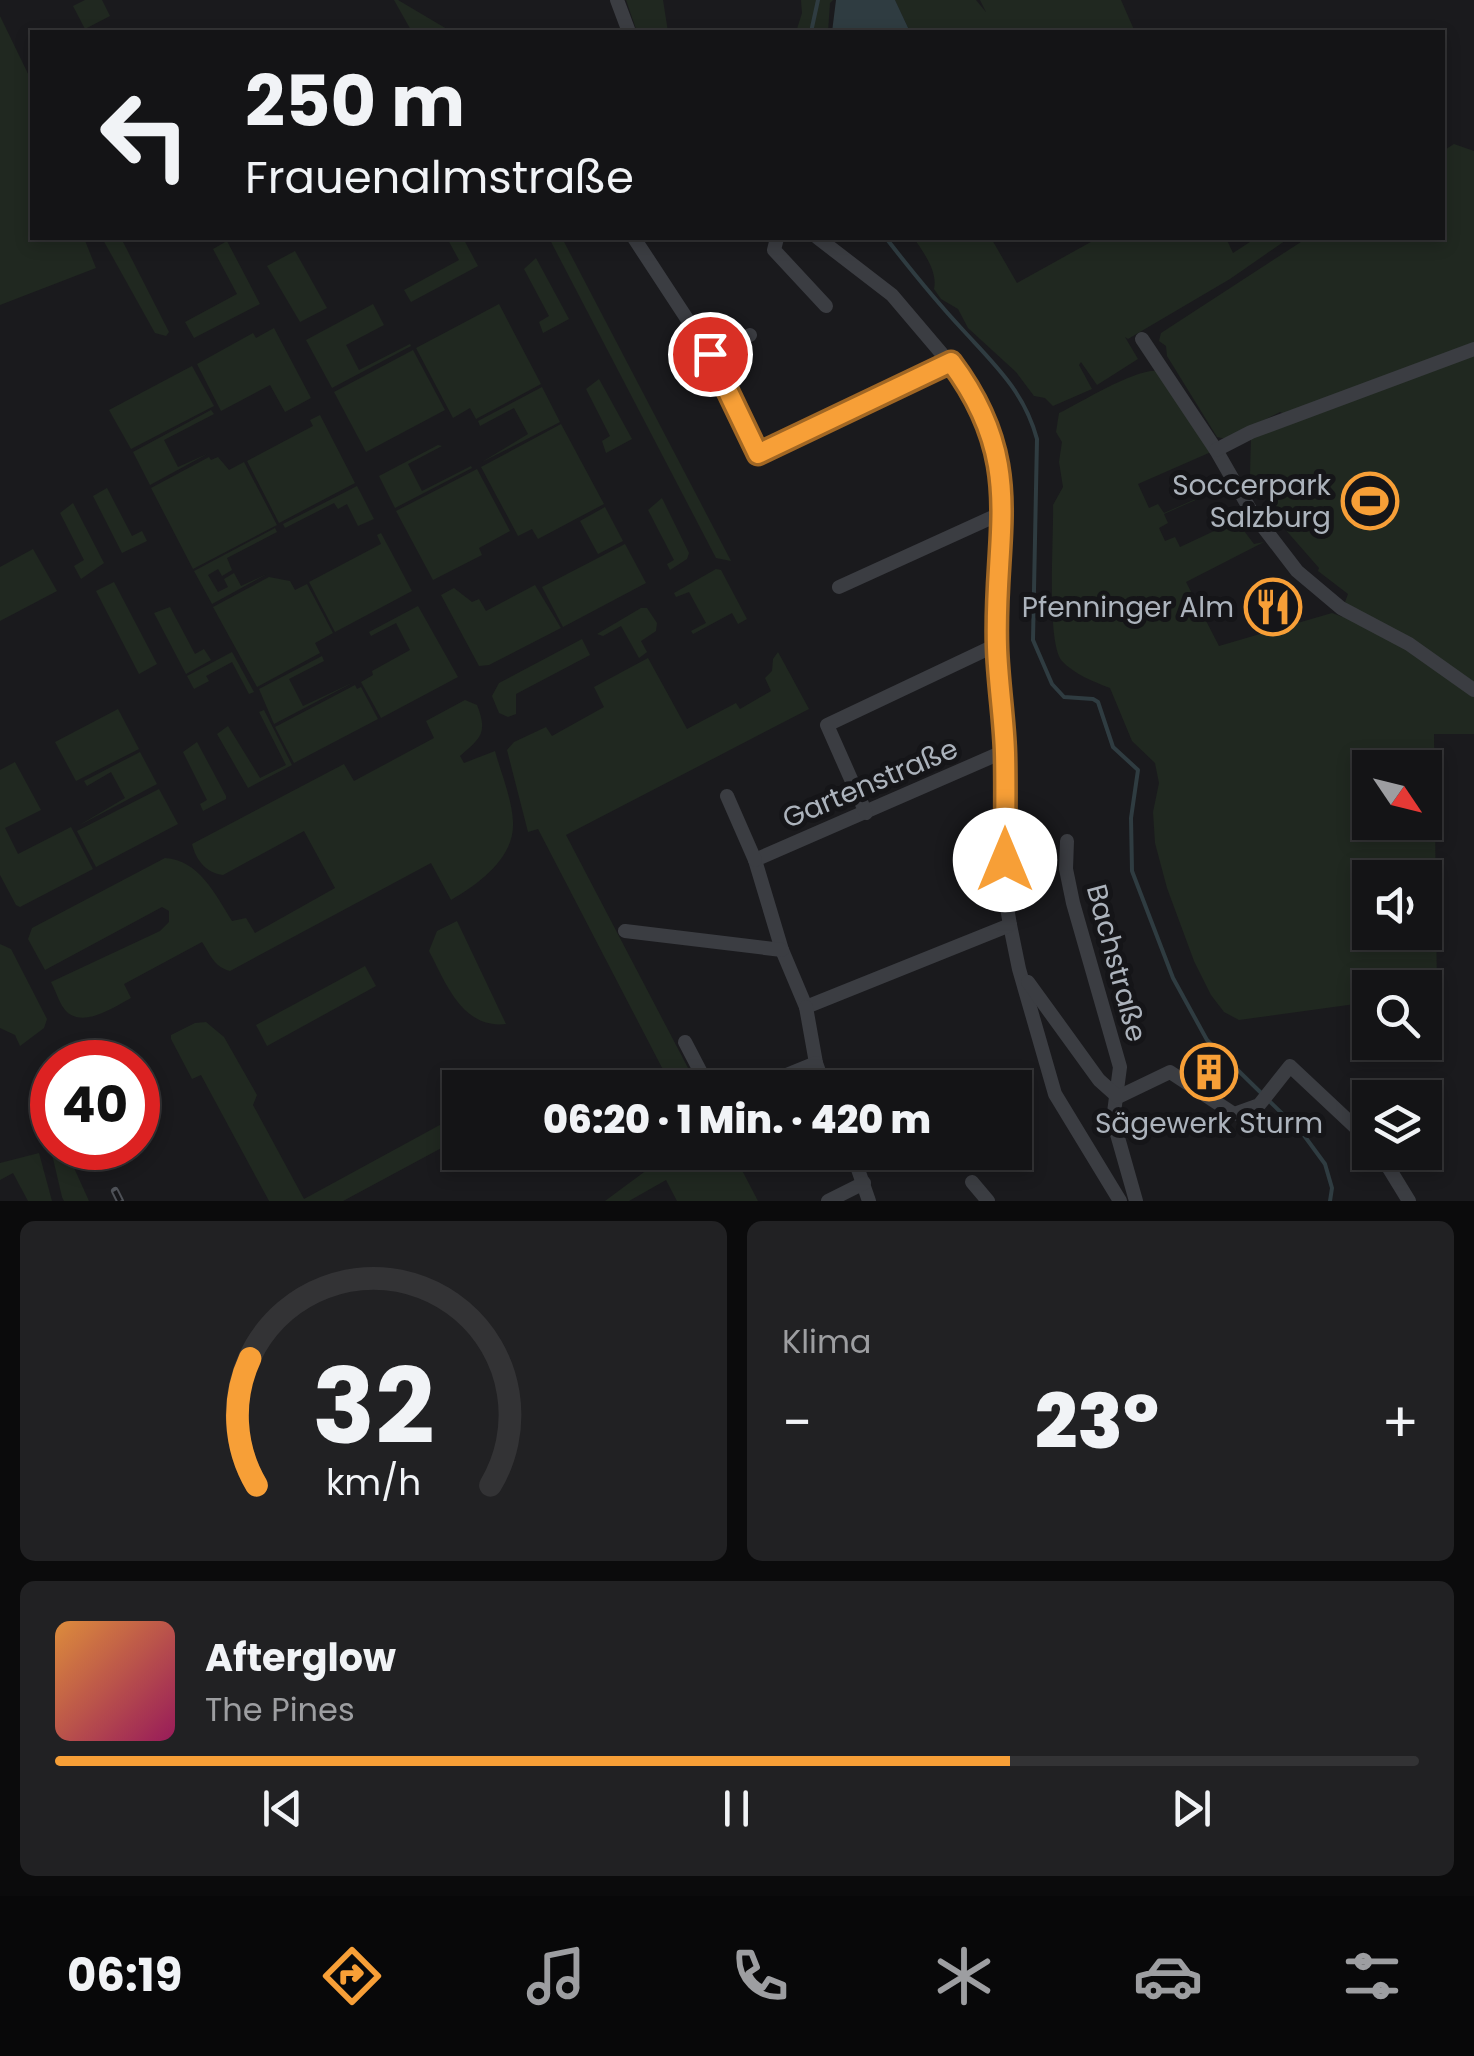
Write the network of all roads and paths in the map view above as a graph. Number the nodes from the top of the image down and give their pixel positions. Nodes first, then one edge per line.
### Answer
1 (617, 0) edge
2 (628, 30) edge
3 (641, 240) edge
4 (776, 240) edge
5 (821, 240) edge
6 (826, 306) dead end
7 (750, 335) dead end
8 (1142, 339) dead end
9 (1474, 350) edge
10 (710, 354) junction
11 (951, 362) junction
12 (1216, 450) junction
13 (1004, 512) junction
14 (840, 587) dead end
15 (996, 644) junction
16 (1474, 690) edge
17 (1005, 751) junction
18 (727, 796) dead end
19 (866, 813) junction
20 (1067, 841) dead end
21 (755, 860) junction
22 (1010, 925) junction
23 (625, 931) dead end
24 (782, 950) junction
25 (1019, 969) junction
26 (806, 1007) junction
27 (685, 1042) dead end
28 (816, 1063) junction
29 (700, 1070) edge
30 (799, 1070) edge
31 (819, 1070) edge
32 (1118, 1098) junction
33 (1352, 1124) edge
34 (859, 1170) edge
35 (1390, 1170) edge
36 (972, 1182) dead end
37 (864, 1183) junction
38 (828, 1201) edge
39 (869, 1201) edge
40 (988, 1201) edge
41 (1120, 1201) edge
42 (1136, 1201) edge
43 (1409, 1201) edge

1 - 2 street
3 - 10 street
4 - 6 street
5 - 11 street
7 - 10 street
8 - 12 street
9 - 12 street
10 - 11 street
11 - 13 street
12 - 16 street
13 - 14 street
13 - 15 street
15 - 17 street
15 - 19 street
17 - 19 street, Gartenstraße
17 - 22 street
18 - 21 street
19 - 21 street, Gartenstraße
20 - 32 street, Bachstraße
21 - 24 street
22 - 25 street
22 - 26 street
23 - 24 street
24 - 26 street
25 - 32 street, Bachstraße
25 - 41 street
26 - 28 street
27 - 29 street
28 - 30 street
28 - 31 street
32 - 33 street, Bachstraße
32 - 42 street, Bachstraße
34 - 37 street
35 - 43 street
36 - 40 street
37 - 38 street
37 - 39 street

